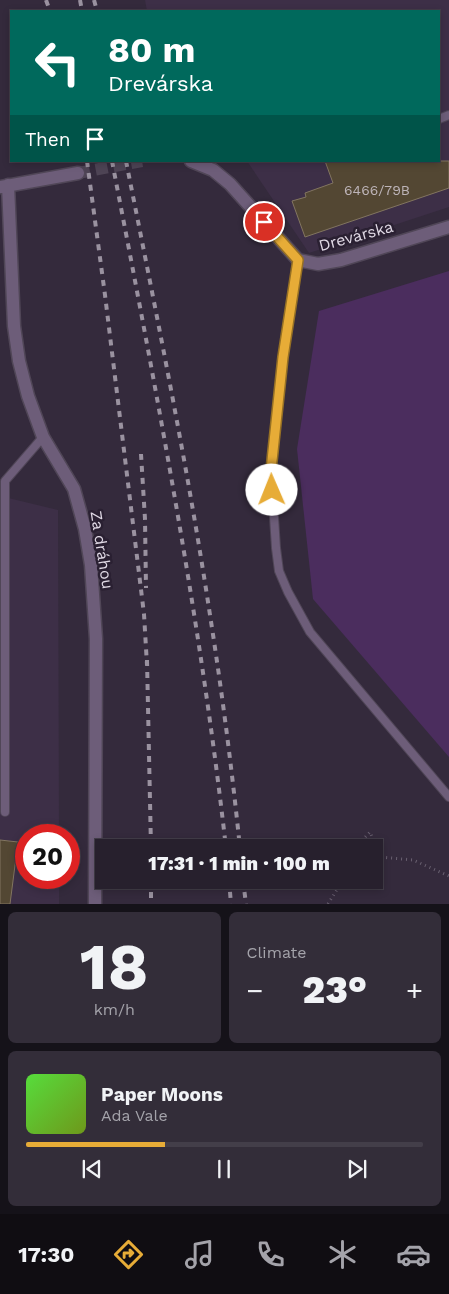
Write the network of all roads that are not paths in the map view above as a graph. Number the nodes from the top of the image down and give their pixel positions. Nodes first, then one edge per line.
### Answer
1 (193, 162) edge
2 (78, 173) tunnel mouth
3 (4, 186) edge
4 (449, 226) edge
5 (298, 260) junction
6 (44, 437) junction
7 (449, 797) edge
8 (4, 812) dead end
9 (95, 904) edge

1 - 5 street, Drevárska
2 - 3 street
3 - 6 street, Za dráhou
4 - 5 street, Drevárska
5 - 7 lane
6 - 8 lane
6 - 9 street, Za dráhou

